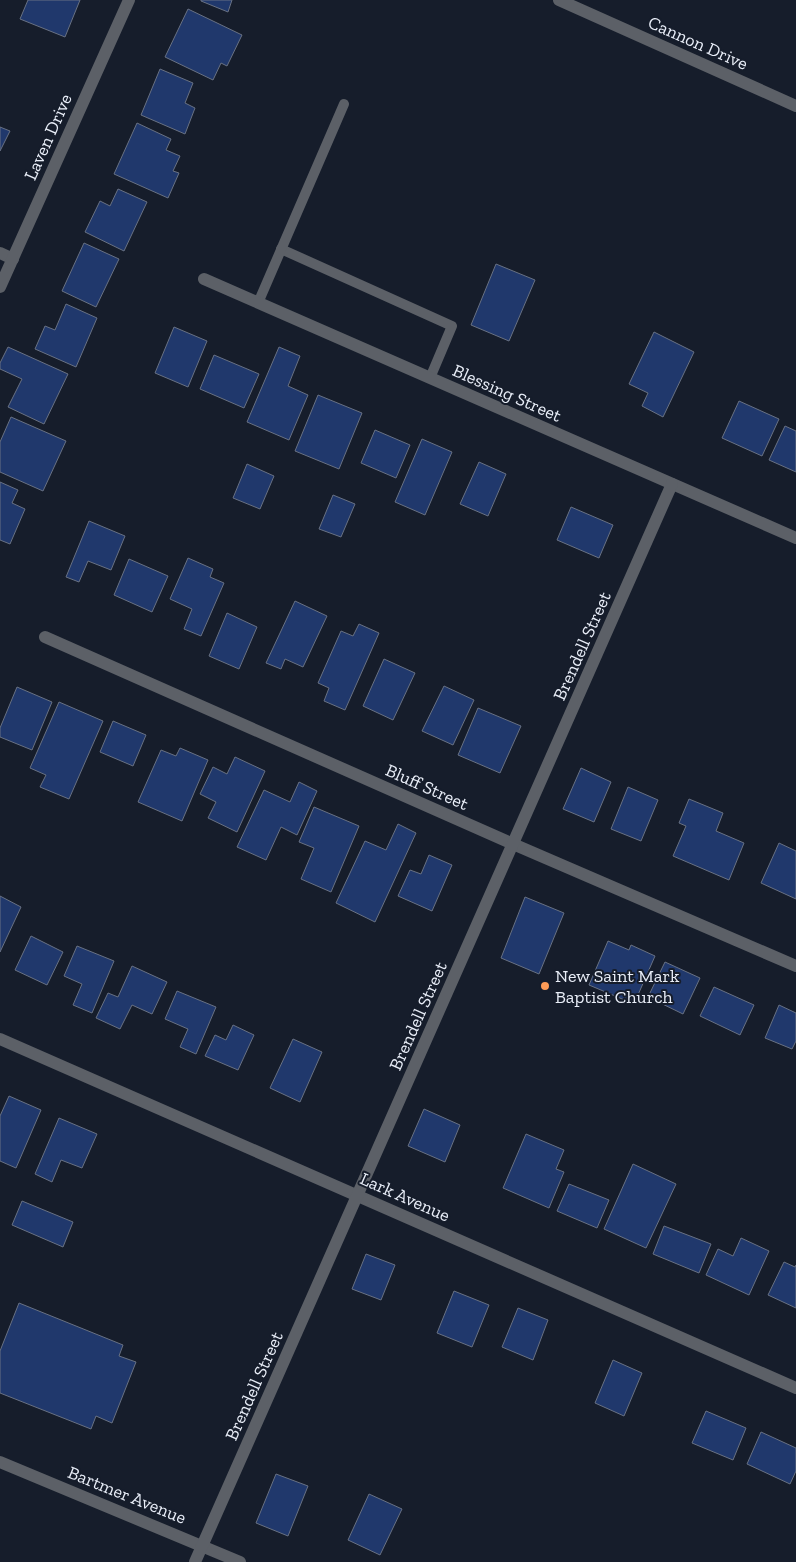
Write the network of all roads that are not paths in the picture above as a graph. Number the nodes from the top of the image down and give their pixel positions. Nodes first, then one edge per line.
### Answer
1 (129, 0) edge
2 (559, 0) edge
3 (344, 104) dead end
4 (796, 106) edge
5 (282, 248) junction
6 (0, 253) edge
7 (13, 259) junction
8 (204, 280) dead end
9 (0, 287) edge
10 (258, 303) junction
11 (430, 378) junction
12 (672, 484) junction
13 (796, 538) edge
14 (45, 637) dead end
15 (513, 844) junction
16 (796, 966) edge
17 (0, 1039) edge
18 (358, 1195) junction
19 (796, 1388) edge
20 (0, 1462) edge
21 (203, 1546) junction
22 (196, 1562) edge
23 (240, 1562) edge

1 - 7 street, Laven Drive
2 - 4 street, Cannon Drive
3 - 5 lane
5 - 10 lane
5 - 11 lane
6 - 7 street
7 - 9 street, Laven Drive
8 - 10 street, Blessing Street
10 - 11 street, Blessing Street
11 - 12 street, Blessing Street
12 - 13 street, Blessing Street
12 - 15 street, Brendell Street
14 - 15 street, Bluff Street
15 - 16 street, Bluff Street
15 - 18 street, Brendell Street
17 - 18 street, Lark Avenue
18 - 19 street, Lark Avenue
18 - 21 street, Brendell Street
20 - 21 street, Bartmer Avenue
21 - 22 street, Brendell Street
21 - 23 street, Bartmer Avenue

